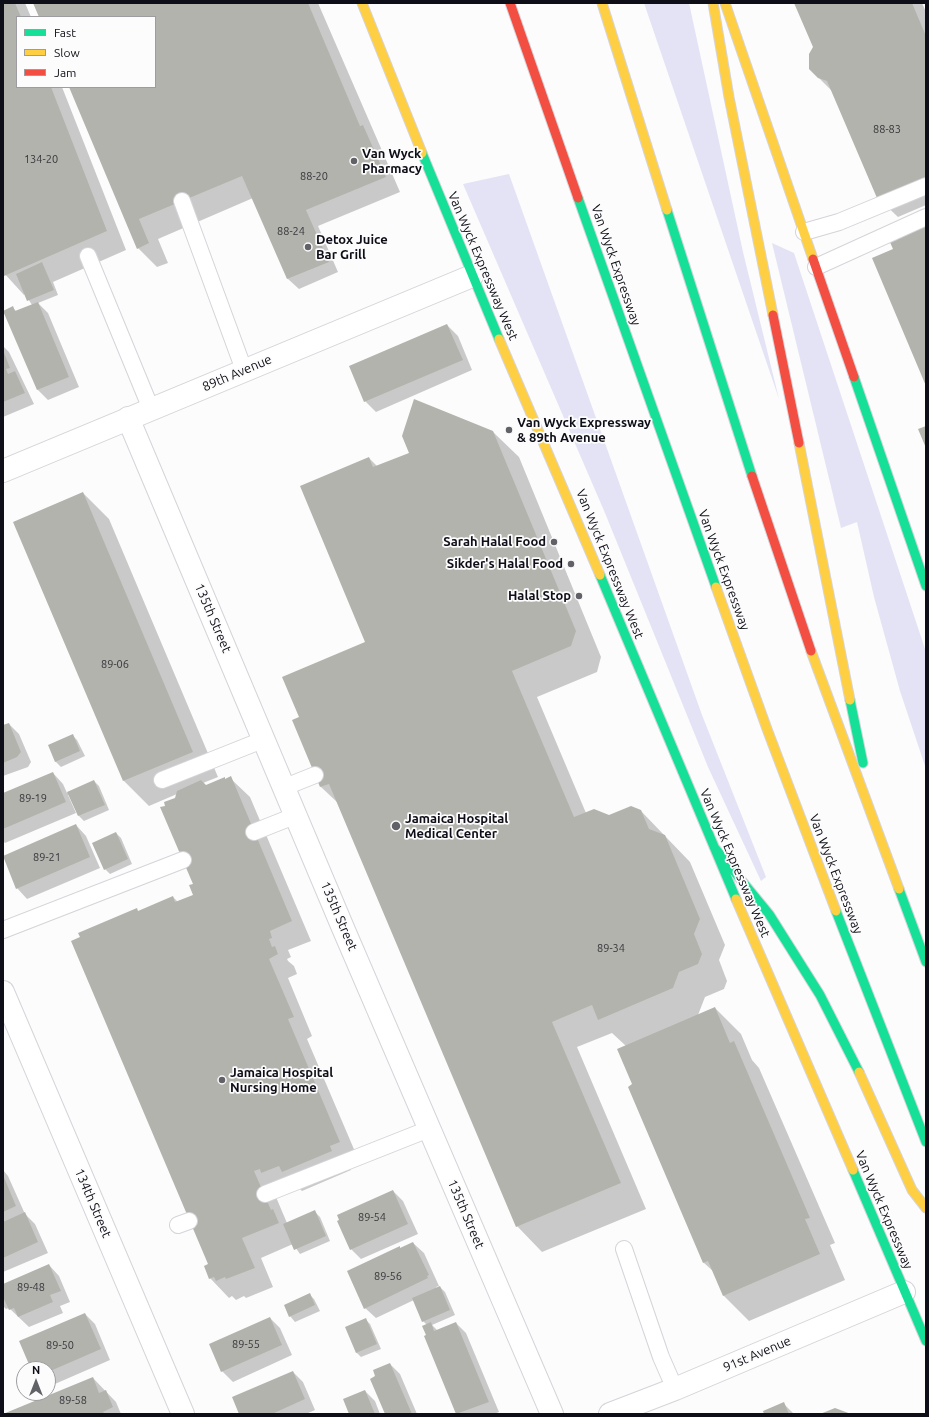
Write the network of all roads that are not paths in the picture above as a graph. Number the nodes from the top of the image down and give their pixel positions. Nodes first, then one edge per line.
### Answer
1 (362, 3) edge
2 (510, 3) edge
3 (602, 3) edge
4 (713, 3) edge
5 (725, 3) edge
6 (926, 186) edge
7 (182, 201) dead end
8 (926, 217) edge
9 (804, 232) junction
10 (88, 256) dead end
11 (816, 267) junction
12 (472, 276) junction
13 (244, 370) junction
14 (151, 409) junction
15 (128, 418) junction
16 (3, 471) edge
17 (926, 586) edge
18 (265, 739) junction
19 (315, 775) dead end
20 (162, 780) dead end
21 (285, 787) junction
22 (297, 815) junction
23 (877, 831) junction
24 (254, 832) dead end
25 (714, 847) junction
26 (183, 860) dead end
27 (3, 930) edge
28 (918, 941) junction
29 (926, 953) edge
30 (926, 962) edge
31 (3, 992) edge
32 (429, 1129) junction
33 (837, 1134) joint
34 (926, 1142) edge
35 (265, 1194) dead end
36 (926, 1208) edge
37 (624, 1249) dead end
38 (904, 1292) junction
39 (926, 1341) edge
40 (675, 1389) junction
41 (184, 1414) edge
42 (552, 1414) edge
43 (610, 1414) edge

1 - 12 main road, Van Wyck Expressway West
2 - 34 main road, Van Wyck Expressway
3 - 23 main road
4 - 23 main road
5 - 9 main road
6 - 9 lane
7 - 13 lane
8 - 11 lane
9 - 11 main road
10 - 14 lane
11 - 17 main road
12 - 13 street, 89th Avenue
12 - 25 main road, Van Wyck Expressway West
13 - 14 street, 89th Avenue
14 - 15 street, 89th Avenue
15 - 16 street, 89th Avenue
15 - 18 street, 135th Street
18 - 20 lane
18 - 21 street, 135th Street
19 - 21 lane
21 - 22 street, 135th Street
22 - 24 lane
22 - 32 street, 135th Street
23 - 28 main road
25 - 33 main road, Van Wyck Expressway West
25 - 36 main road
26 - 27 lane
28 - 29 main road
28 - 30 main road
31 - 41 street, 134th Street
32 - 35 lane
32 - 42 street, 135th Street
33 - 38 main road, Van Wyck Expressway
37 - 40 lane
38 - 39 main road, Van Wyck Expressway
38 - 40 street, 91st Avenue
40 - 43 street, 91st Avenue

